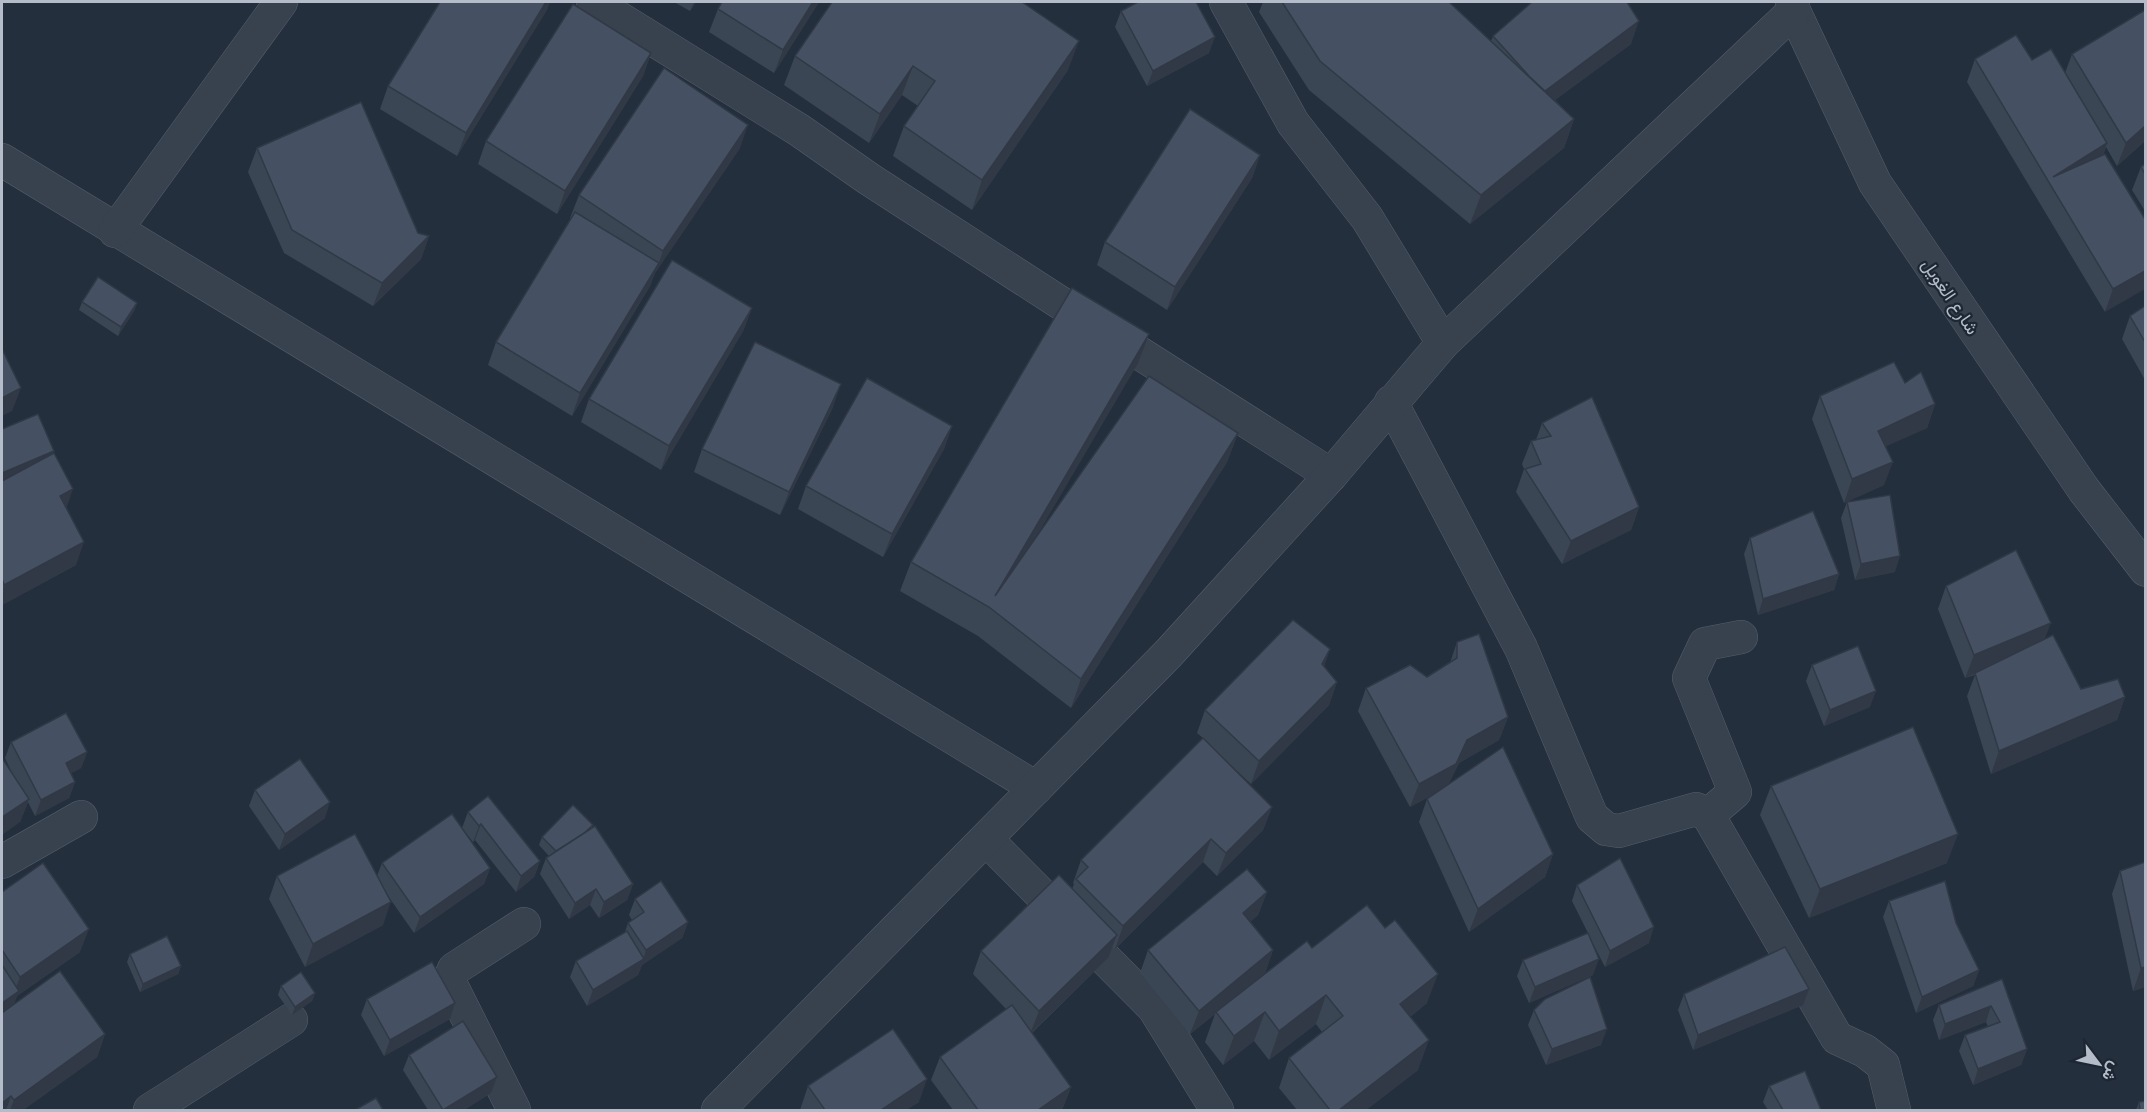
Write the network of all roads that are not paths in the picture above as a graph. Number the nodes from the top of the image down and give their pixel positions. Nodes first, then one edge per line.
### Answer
1 (281, 2) edge
2 (593, 2) edge
3 (1226, 2) edge
4 (1793, 6) edge
5 (2, 160) edge
6 (115, 231) junction
7 (1443, 343) junction
8 (1391, 402) junction
9 (1331, 475) junction
10 (2145, 570) edge
11 (1741, 637) dead end
12 (1036, 788) junction
13 (1708, 815) junction
14 (81, 818) dead end
15 (986, 839) junction
16 (2, 862) edge
17 (524, 924) dead end
18 (291, 1020) dead end
19 (732, 1105) edge
20 (150, 1110) edge
21 (514, 1110) edge
22 (1217, 1110) edge
23 (1893, 1110) edge

1 - 6 street
2 - 9 street
3 - 7 street
4 - 7 street
4 - 10 street, شارع الغويل
5 - 6 street
6 - 12 street
7 - 8 street
8 - 9 street
8 - 13 street
9 - 12 street
11 - 13 street
12 - 15 street
13 - 23 street
14 - 16 street
15 - 19 street
15 - 22 street
17 - 21 street
18 - 20 street

